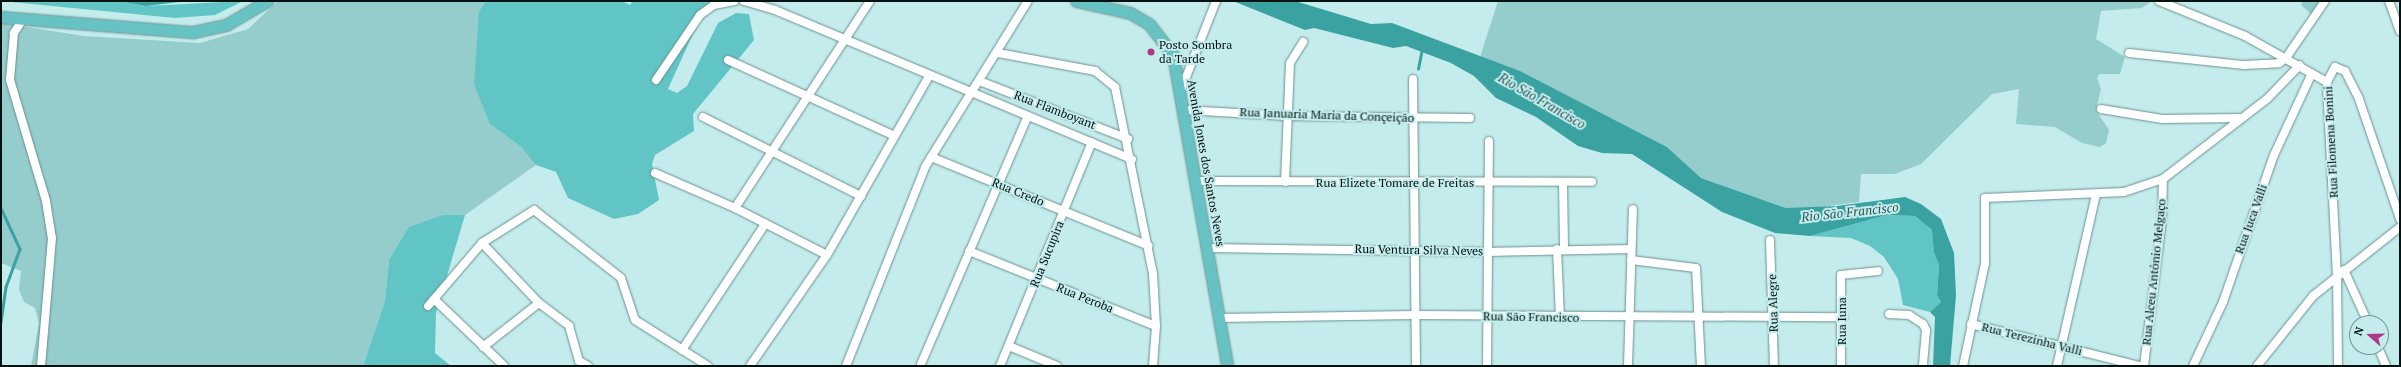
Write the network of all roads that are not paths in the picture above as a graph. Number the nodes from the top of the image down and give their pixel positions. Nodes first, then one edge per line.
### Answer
1 (267, 1) edge
2 (735, 1) edge
3 (744, 1) edge
4 (870, 1) edge
5 (1028, 1) edge
6 (1076, 1) edge
7 (1216, 1) edge
8 (2159, 1) edge
9 (2325, 1) edge
10 (2389, 1) edge
11 (1, 17) edge
12 (23, 19) junction
13 (2400, 31) edge
14 (845, 40) junction
15 (1303, 42) dead end
16 (998, 53) junction
17 (2129, 53) dead end
18 (2286, 58) junction
19 (728, 60) dead end
20 (2300, 66) junction
21 (2312, 73) junction
22 (929, 76) junction
23 (1413, 79) dead end
24 (656, 80) dead end
25 (982, 82) junction
26 (2327, 82) junction
27 (1181, 90) junction
28 (808, 94) junction
29 (972, 94) junction
30 (2101, 109) dead end
31 (1185, 110) junction
32 (1028, 116) junction
33 (1287, 116) junction
34 (703, 117) dead end
35 (1414, 118) junction
36 (1470, 118) dead end
37 (2242, 118) junction
38 (895, 136) junction
39 (1128, 139) junction
40 (1489, 141) dead end
41 (1092, 142) junction
42 (772, 152) junction
43 (931, 156) junction
44 (1132, 158) junction
45 (655, 173) dead end
46 (2163, 179) junction
47 (1198, 181) junction
48 (1285, 182) junction
49 (1592, 182) dead end
50 (1487, 183) junction
51 (1563, 183) junction
52 (1416, 184) junction
53 (999, 185) junction
54 (2096, 195) junction
55 (861, 196) junction
56 (735, 208) junction
57 (1633, 209) dead end
58 (1065, 211) junction
59 (2400, 219) edge
60 (765, 224) junction
61 (2400, 227) edge
62 (1770, 240) dead end
63 (482, 244) junction
64 (1149, 246) junction
65 (1207, 248) junction
66 (1560, 249) junction
67 (1631, 249) junction
68 (1416, 250) junction
69 (970, 251) junction
70 (1485, 252) junction
71 (827, 256) junction
72 (1631, 260) junction
73 (1878, 271) dead end
74 (2341, 273) junction
75 (1037, 280) junction
76 (434, 299) junction
77 (539, 303) junction
78 (428, 306) dead end
79 (1888, 314) dead end
80 (1415, 315) junction
81 (2364, 315) edge
82 (1486, 317) junction
83 (1701, 317) junction
84 (1775, 317) junction
85 (1843, 317) junction
86 (1219, 318) junction
87 (1560, 318) junction
88 (1630, 318) junction
89 (1971, 324) junction
90 (1156, 326) junction
91 (1009, 346) junction
92 (483, 347) junction
93 (2063, 347) junction
94 (682, 350) junction
95 (2381, 355) edge
96 (920, 364) dead end
97 (41, 366) edge
98 (504, 366) edge
99 (588, 366) edge
100 (708, 366) edge
101 (750, 366) edge
102 (846, 366) edge
103 (1000, 366) edge
104 (1057, 366) edge
105 (1153, 366) edge
106 (1227, 366) edge
107 (1416, 366) edge
108 (1487, 366) edge
109 (1628, 366) edge
110 (1701, 366) edge
111 (1774, 366) edge
112 (1841, 366) edge
113 (1923, 366) edge
114 (1963, 366) edge
115 (2057, 366) edge
116 (2139, 366) edge
117 (2144, 366) edge
118 (2192, 366) edge
119 (2257, 366) edge
120 (2338, 366) edge
121 (2386, 366) edge

1 - 12 main road
2 - 24 street
3 - 14 street
4 - 14 street
5 - 16 street
6 - 27 main road, Avenida Jones dos Santos Neves
7 - 27 street
8 - 18 street
9 - 18 street
10 - 13 street
11 - 12 main road
12 - 97 street
14 - 22 street
14 - 28 street
15 - 33 street
16 - 25 street
16 - 39 street
17 - 18 street
18 - 20 street
19 - 28 street
20 - 21 street
20 - 37 street
21 - 26 street
21 - 118 street, Rua Juca Valli
22 - 29 street
22 - 38 street
23 - 35 street
25 - 29 street
25 - 39 street, Rua Flamboyant
26 - 59 street, Rua Filomena Bonini
26 - 74 street, Rua Filomena Bonini
27 - 31 main road, Avenida Jones dos Santos Neves
28 - 38 street
28 - 42 street
29 - 32 street
29 - 43 street
30 - 37 street
31 - 33 street, Rua Januaria Maria da Conçeição
31 - 47 main road, Avenida Jones dos Santos Neves
32 - 41 street
32 - 53 street
33 - 35 street, Rua Januaria Maria da Conçeição
33 - 48 street
34 - 42 street
35 - 36 street, Rua Januaria Maria da Conçeição
35 - 52 street
37 - 46 street
38 - 55 street
39 - 44 street
40 - 50 street
41 - 44 street
41 - 58 street, Rua Sucupira
42 - 55 street
42 - 56 street
43 - 53 street, Rua Credo
43 - 102 street
44 - 64 street
45 - 56 street
46 - 54 street
46 - 117 street, Rua Alceu Antônio Melgaço
47 - 48 street, Rua Elizete Tomare de Freitas
47 - 65 main road, Avenida Jones dos Santos Neves
48 - 52 street, Rua Elizete Tomare de Freitas
49 - 51 street, Rua Elizete Tomare de Freitas
50 - 51 street, Rua Elizete Tomare de Freitas
50 - 52 street, Rua Elizete Tomare de Freitas
50 - 70 street
51 - 66 street
52 - 68 street
53 - 58 street, Rua Credo
53 - 69 street
54 - 89 street
54 - 93 street
55 - 71 street
56 - 60 street
57 - 67 street
58 - 64 street, Rua Credo
58 - 75 street, Rua Sucupira
60 - 71 street
60 - 94 street
61 - 74 street
62 - 84 street, Rua Alegre
63 - 76 street
63 - 77 street
63 - 94 street
64 - 90 street
65 - 68 street, Rua Ventura Silva Neves
65 - 86 main road, Avenida Jones dos Santos Neves
66 - 67 street, Rua Ventura Silva Neves
66 - 70 street, Rua Ventura Silva Neves
66 - 87 street
67 - 72 street
68 - 70 street, Rua Ventura Silva Neves
68 - 80 street
69 - 75 street, Rua Peroba
69 - 96 street
70 - 82 street
71 - 101 street
72 - 83 street
72 - 88 street
73 - 85 street, Rua Iuna
74 - 81 street
74 - 119 street
74 - 120 street, Rua Filomena Bonini
75 - 90 street, Rua Peroba
75 - 91 street, Rua Sucupira
76 - 78 street
76 - 92 street
77 - 92 street
77 - 99 street
79 - 113 street
80 - 82 street, Rua São Francisco
80 - 86 street, Rua São Francisco
80 - 107 street
82 - 87 street, Rua São Francisco
82 - 108 street
83 - 84 street, Rua São Francisco
83 - 88 street, Rua São Francisco
83 - 110 street
84 - 85 street, Rua São Francisco
84 - 111 street, Rua Alegre
85 - 112 street, Rua Iuna
86 - 106 main road, Avenida Jones dos Santos Neves
87 - 88 street, Rua São Francisco
88 - 109 street
89 - 93 street, Rua Terezinha Valli
89 - 114 street
90 - 105 street
91 - 103 street, Rua Sucupira
91 - 104 street
92 - 98 street
93 - 115 street
93 - 116 street, Rua Terezinha Valli
94 - 100 street
95 - 121 street

